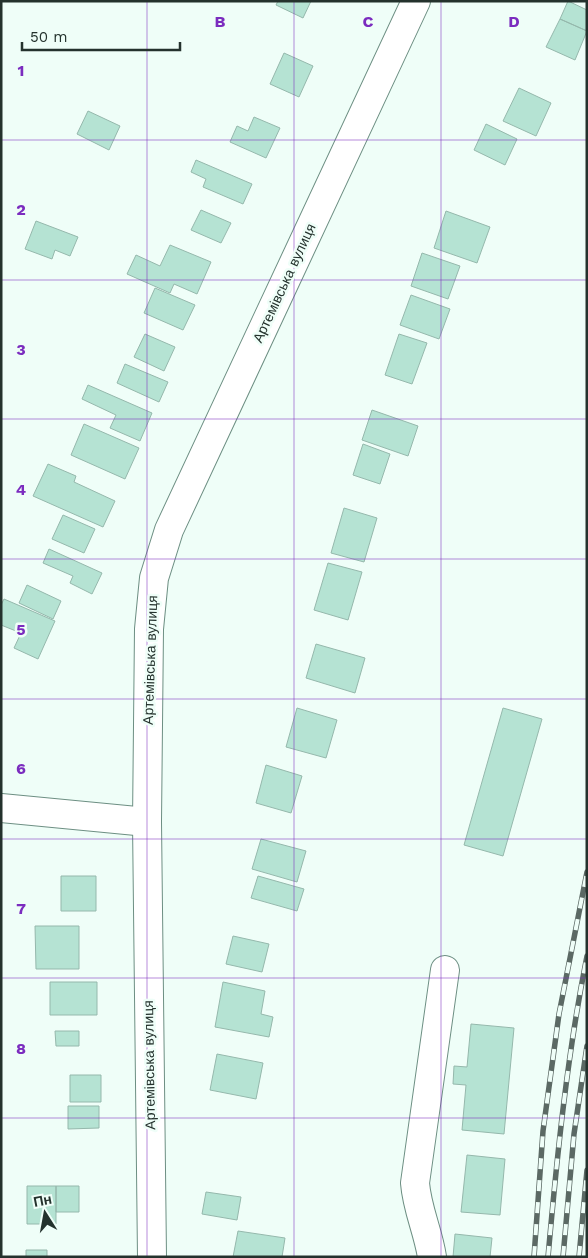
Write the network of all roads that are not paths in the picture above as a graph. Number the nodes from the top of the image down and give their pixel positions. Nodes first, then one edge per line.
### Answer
1 (416, 1) edge
2 (1, 808) edge
3 (147, 822) junction
4 (445, 970) dead end
5 (152, 1257) edge
6 (432, 1257) edge

1 - 3 main road, Артемівська вулиця
2 - 3 main road
3 - 5 main road, Артемівська вулиця
4 - 6 main road

